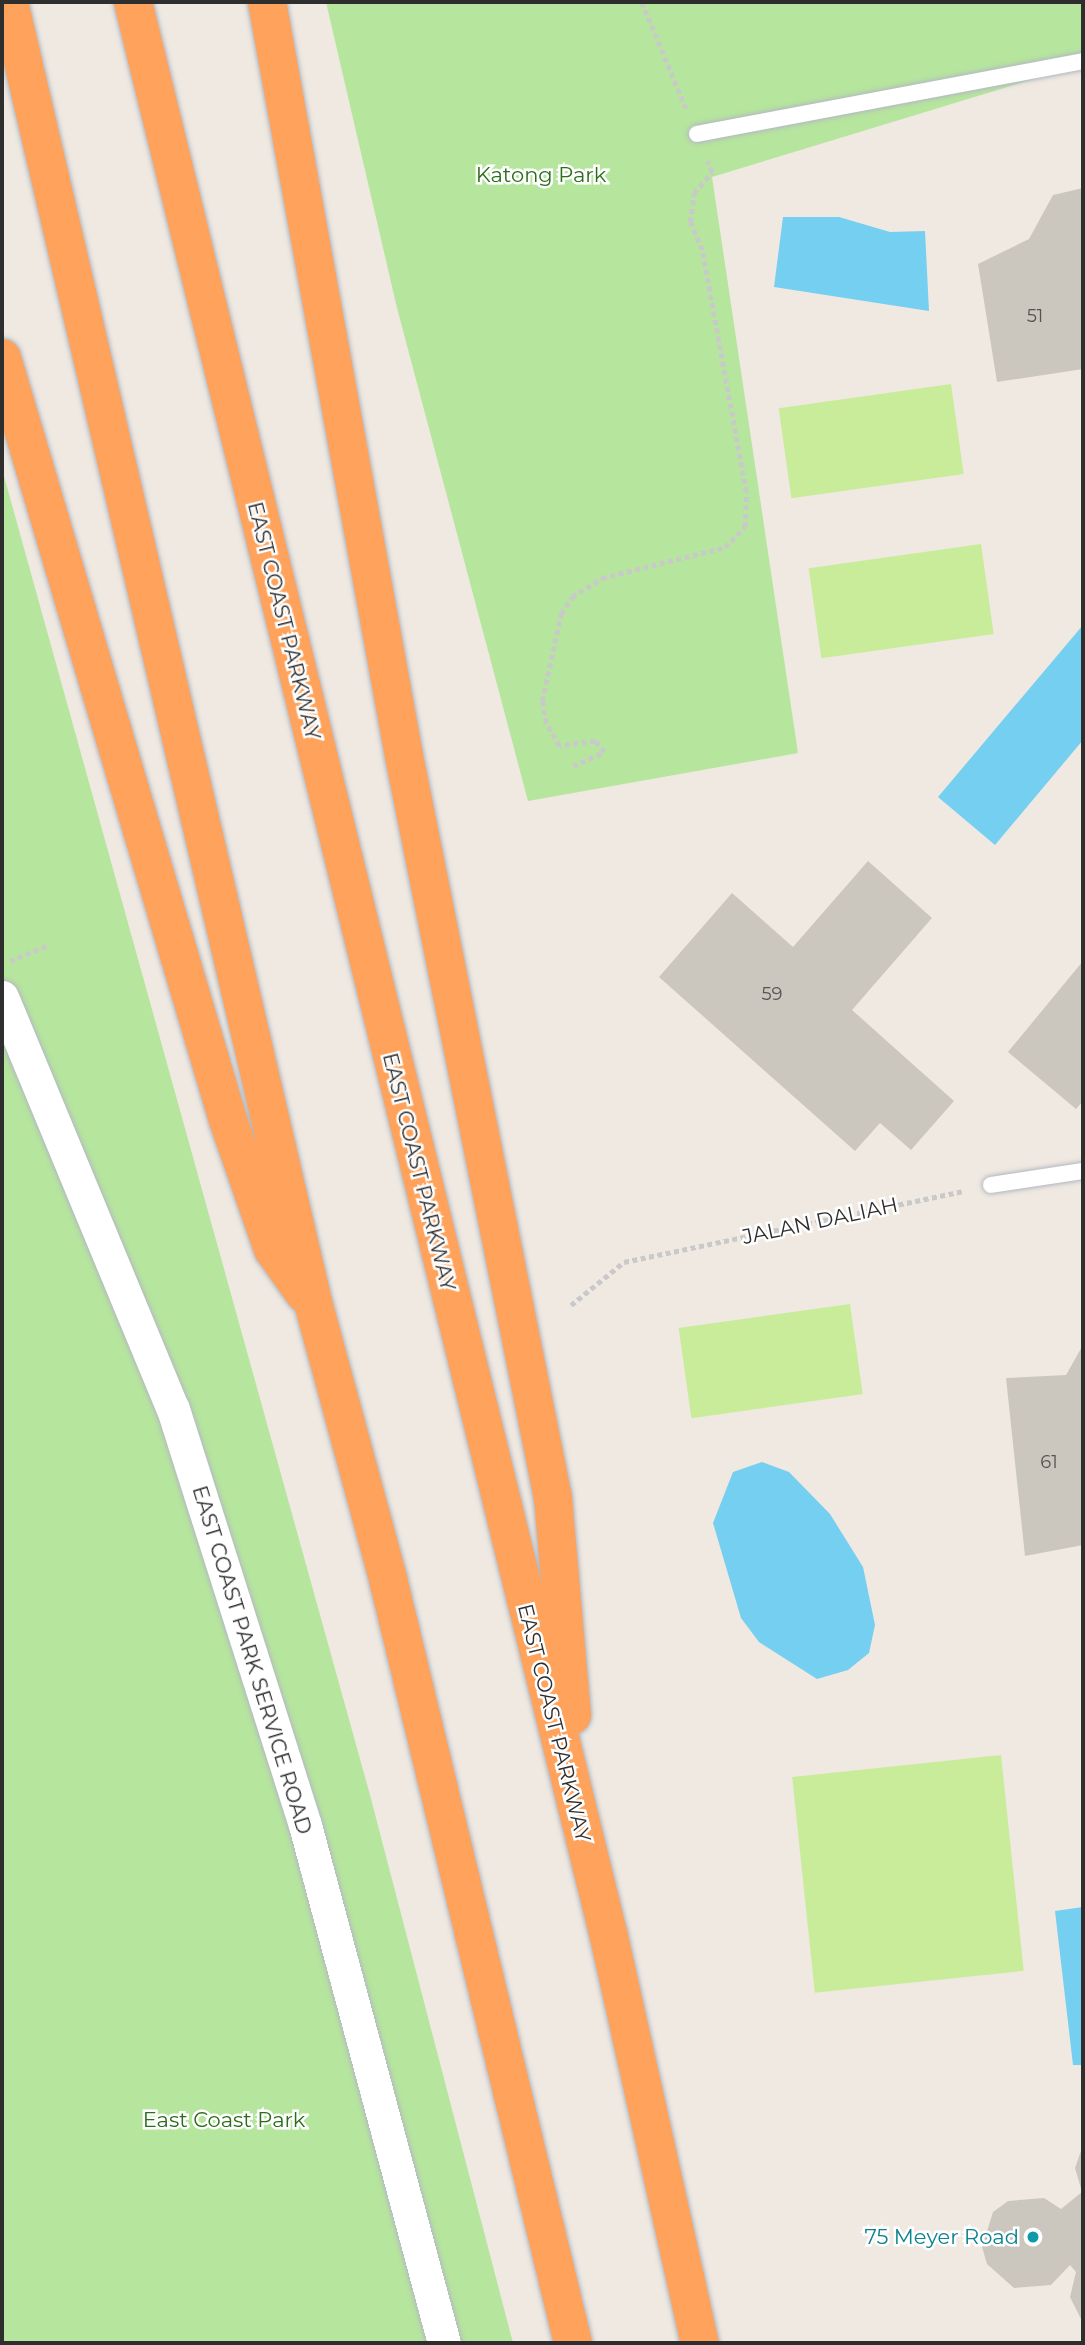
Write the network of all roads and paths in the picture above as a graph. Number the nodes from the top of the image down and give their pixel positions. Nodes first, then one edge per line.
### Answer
1 (9, 2) edge
2 (133, 2) edge
3 (267, 2) edge
4 (642, 2) edge
5 (1083, 61) edge
6 (696, 134) junction
7 (2, 358) edge
8 (573, 766) dead end
9 (48, 945) dead end
10 (2, 964) edge
11 (2, 997) edge
12 (1083, 1171) edge
13 (991, 1185) joint
14 (571, 1305) dead end
15 (314, 1306) junction
16 (582, 1835) junction
17 (444, 2343) edge
18 (573, 2343) edge
19 (700, 2343) edge

1 - 15 highway
2 - 16 highway, EAST COAST PARKWAY
3 - 16 highway
4 - 6 path
5 - 6 lane
6 - 8 path
7 - 15 highway
9 - 10 path
11 - 17 street, EAST COAST PARK SERVICE ROAD
12 - 13 lane
13 - 14 path, JALAN DALIAH
15 - 18 highway
16 - 19 highway, EAST COAST PARKWAY

